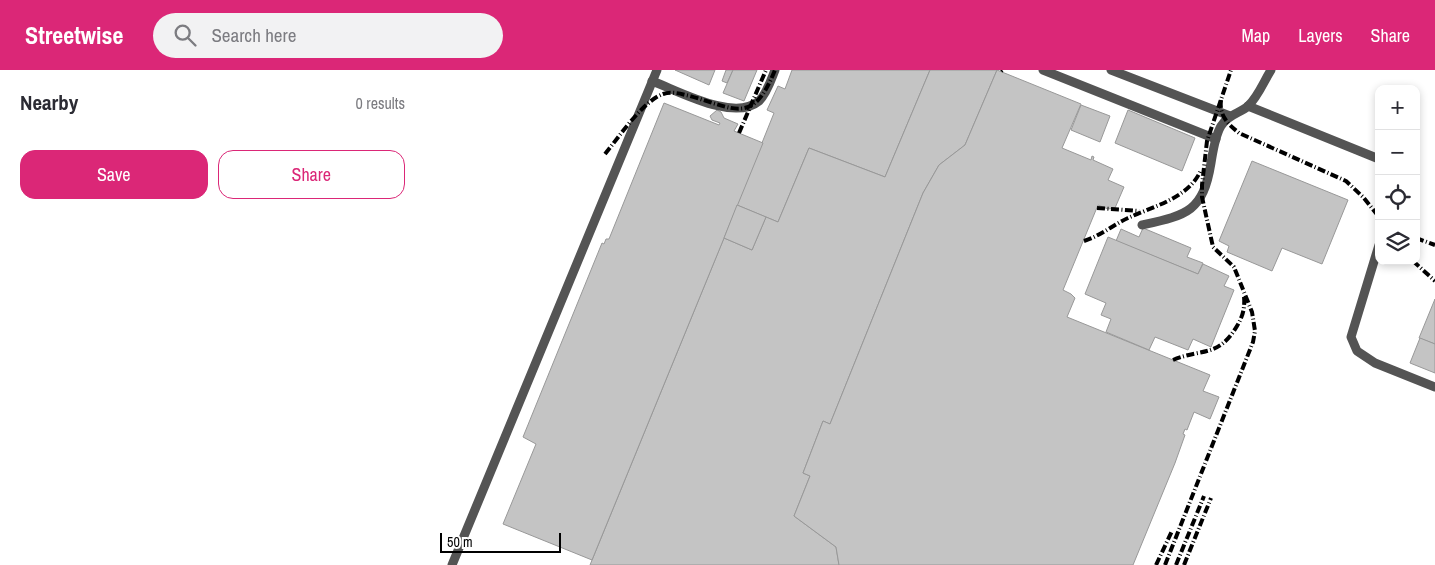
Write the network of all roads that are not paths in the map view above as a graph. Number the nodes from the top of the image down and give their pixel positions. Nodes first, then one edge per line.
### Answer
1 (657, 70) edge
2 (775, 70) edge
3 (1043, 70) edge
4 (1111, 70) edge
5 (1271, 70) edge
6 (652, 80) junction
7 (1248, 106) junction
8 (1230, 116) junction
9 (1216, 139) junction
10 (1375, 157) edge
11 (1142, 225) dead end
12 (1375, 258) edge
13 (1435, 387) edge
14 (452, 565) edge

1 - 6 lane
2 - 6 lane
3 - 9 lane
4 - 8 lane
5 - 7 lane
6 - 14 lane
7 - 8 lane
7 - 10 lane
8 - 9 lane
9 - 11 lane
12 - 13 lane

